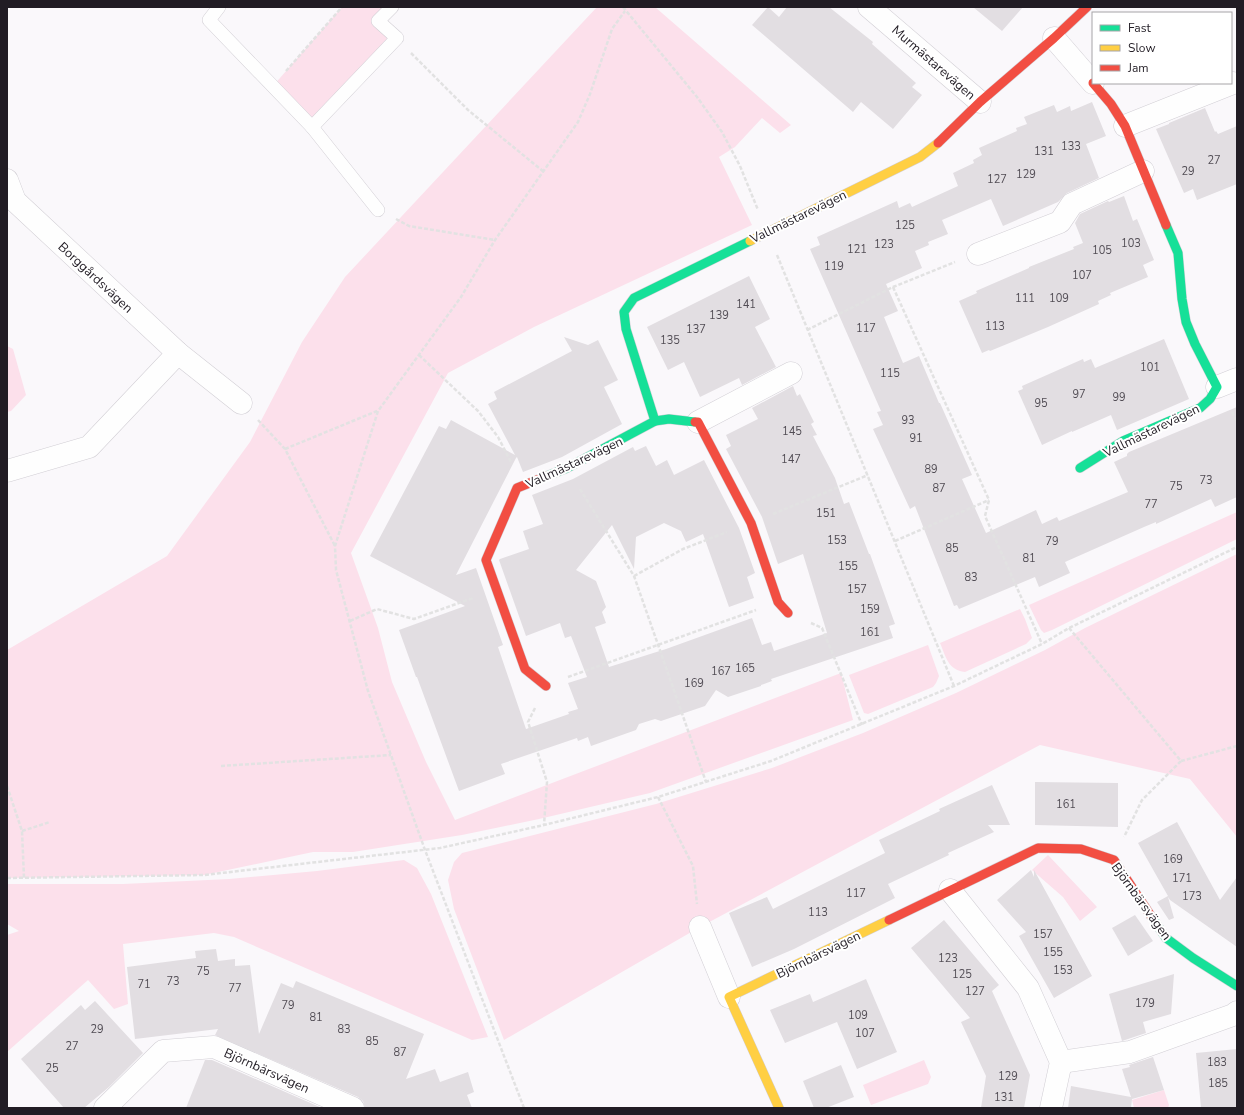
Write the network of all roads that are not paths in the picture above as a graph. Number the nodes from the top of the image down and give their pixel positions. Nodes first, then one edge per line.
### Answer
1 (219, 7) edge
2 (392, 7) edge
3 (869, 7) edge
4 (1087, 7) edge
5 (1054, 38) junction
6 (1092, 82) edge
7 (1094, 84) edge
8 (1230, 84) edge
9 (980, 102) junction
10 (1125, 126) junction
11 (312, 127) junction
12 (1143, 171) junction
13 (7, 180) edge
14 (11, 202) edge
15 (378, 210) road end
16 (978, 254) road end
17 (178, 353) junction
18 (791, 373) dead end
19 (1237, 379) edge
20 (1217, 387) junction
21 (241, 403) road end
22 (656, 422) junction
23 (698, 422) junction
24 (1080, 468) dead end
25 (7, 471) edge
26 (788, 613) road end
27 (546, 686) road end
28 (950, 890) junction
29 (700, 927) road end
30 (1237, 986) edge
31 (729, 997) junction
32 (1237, 1012) edge
33 (1061, 1062) junction
34 (105, 1108) edge
35 (353, 1108) edge
36 (779, 1108) edge
37 (1051, 1108) edge

1 - 11 lane
2 - 11 lane
3 - 9 street, Murmästarevägen
4 - 5 street, Vallmästarevägen
5 - 6 street
5 - 9 street, Vallmästarevägen
7 - 10 street
8 - 10 street
9 - 22 street, Vallmästarevägen
10 - 12 street
11 - 15 lane
12 - 16 street
12 - 20 street
13 - 14 street, Borggårdsvägen
14 - 17 street, Borggårdsvägen
17 - 21 street, Borggårdsvägen
17 - 25 street
18 - 23 street
19 - 20 street
20 - 24 street, Vallmästarevägen
22 - 23 street, Vallmästarevägen
22 - 27 street, Vallmästarevägen
23 - 26 street
28 - 30 street, Björnbärsvägen
28 - 31 street, Björnbärsvägen
28 - 33 street
29 - 31 street
31 - 36 street
32 - 33 street
33 - 37 street
34 - 35 street, Björnbärsvägen

